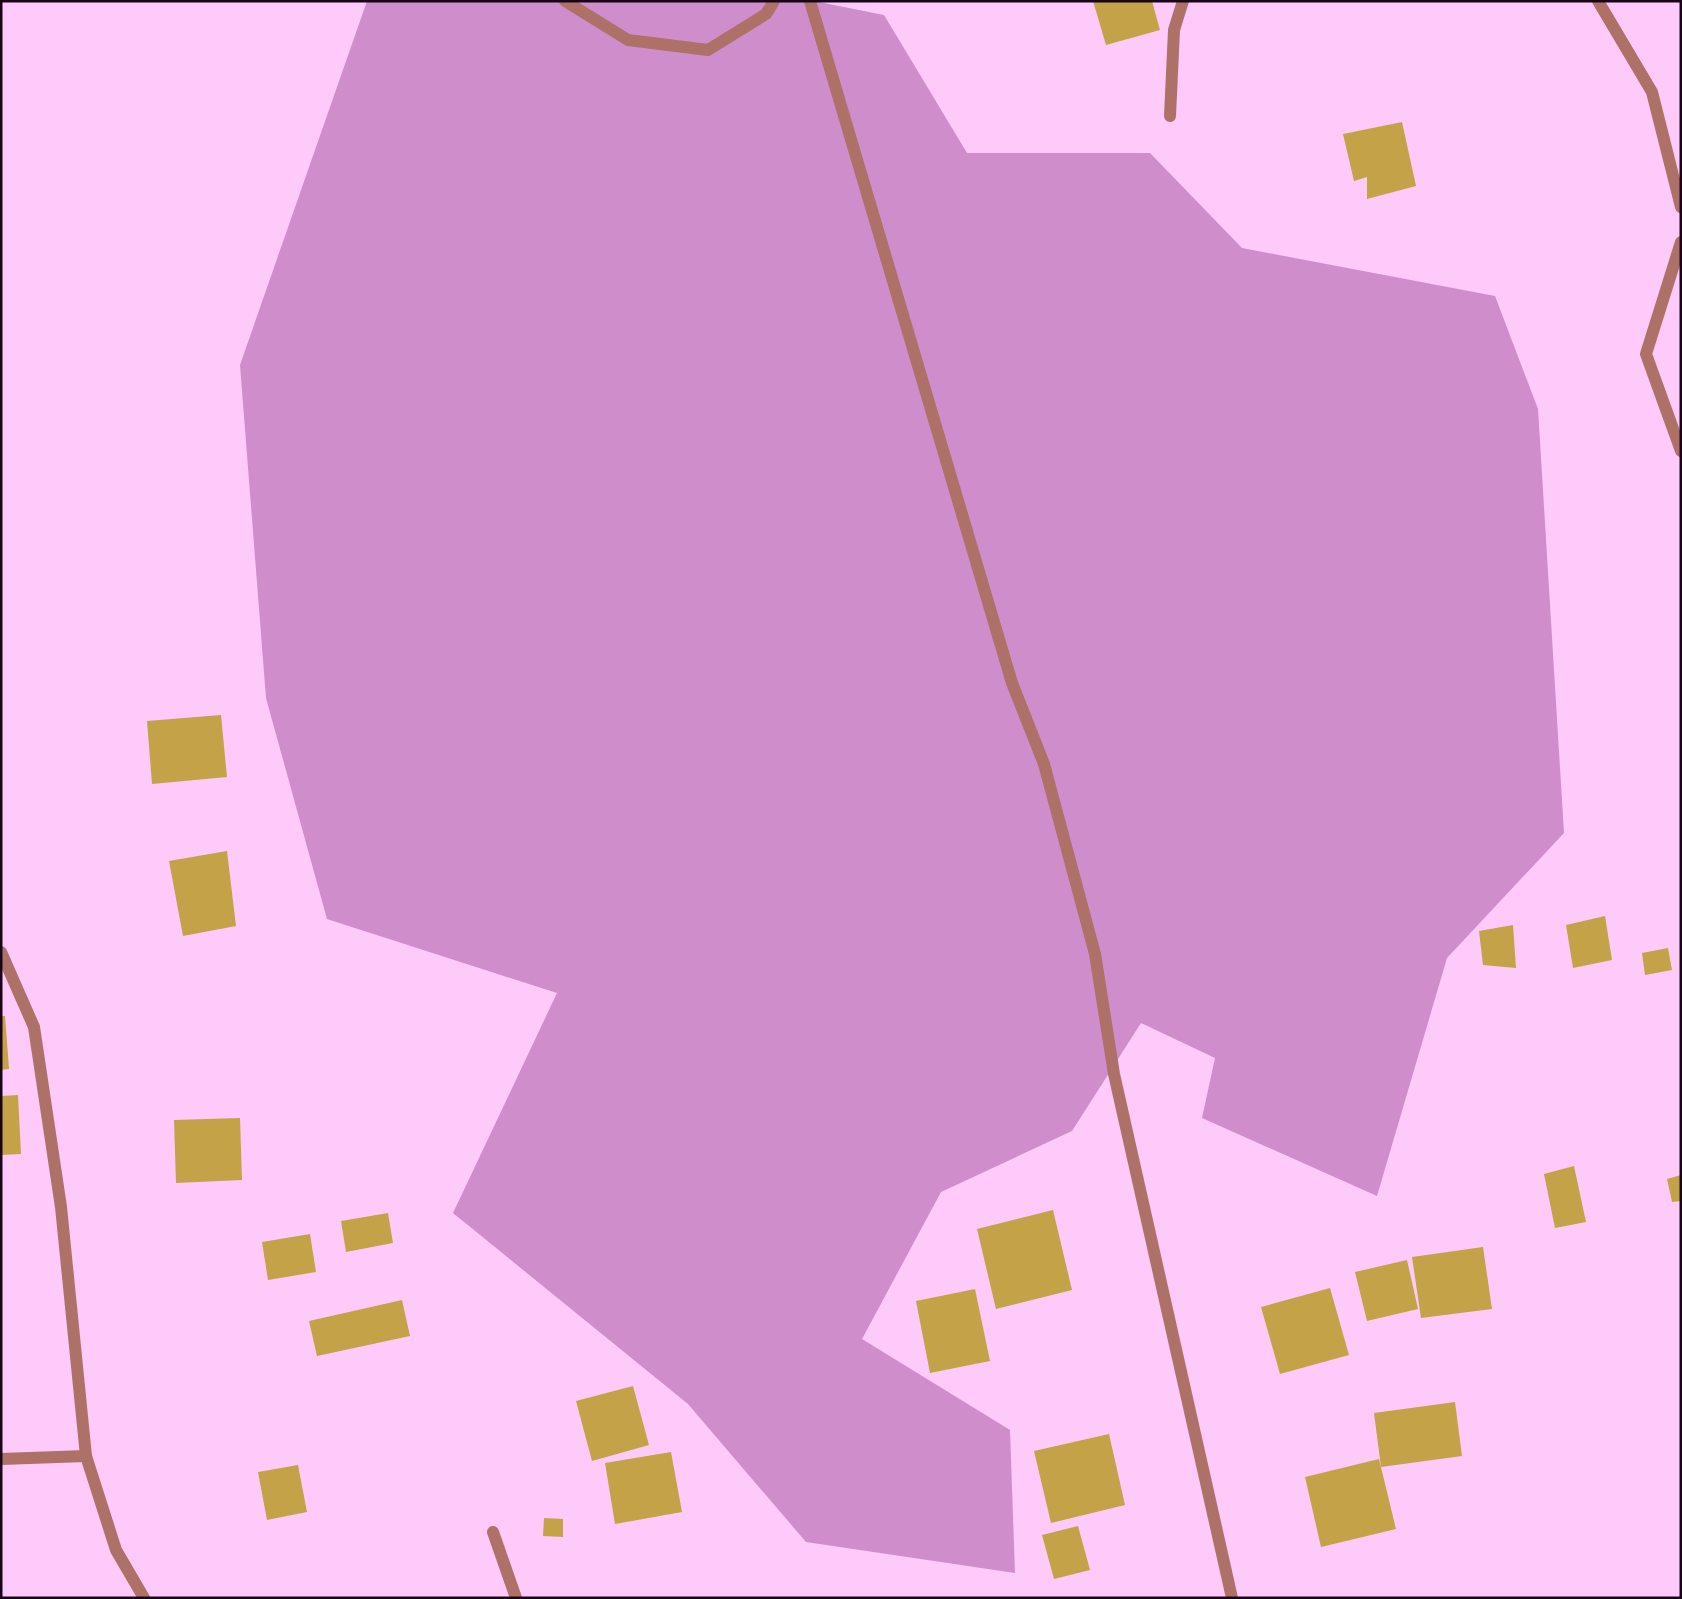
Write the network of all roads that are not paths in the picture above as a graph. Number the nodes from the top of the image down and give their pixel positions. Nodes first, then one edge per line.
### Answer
1 (565, 1) edge
2 (774, 1) edge
3 (810, 1) edge
4 (1183, 1) edge
5 (1598, 1) edge
6 (1170, 116) dead end
7 (1681, 206) edge
8 (1681, 242) edge
9 (1681, 451) edge
10 (1, 952) edge
11 (86, 1456) junction
12 (1, 1458) edge
13 (493, 1532) dead end
14 (144, 1598) edge
15 (516, 1598) edge
16 (1232, 1598) edge

1 - 2 street
3 - 16 street
4 - 6 street
5 - 7 street
8 - 9 street
10 - 11 street
11 - 12 street
11 - 14 street
13 - 15 street

